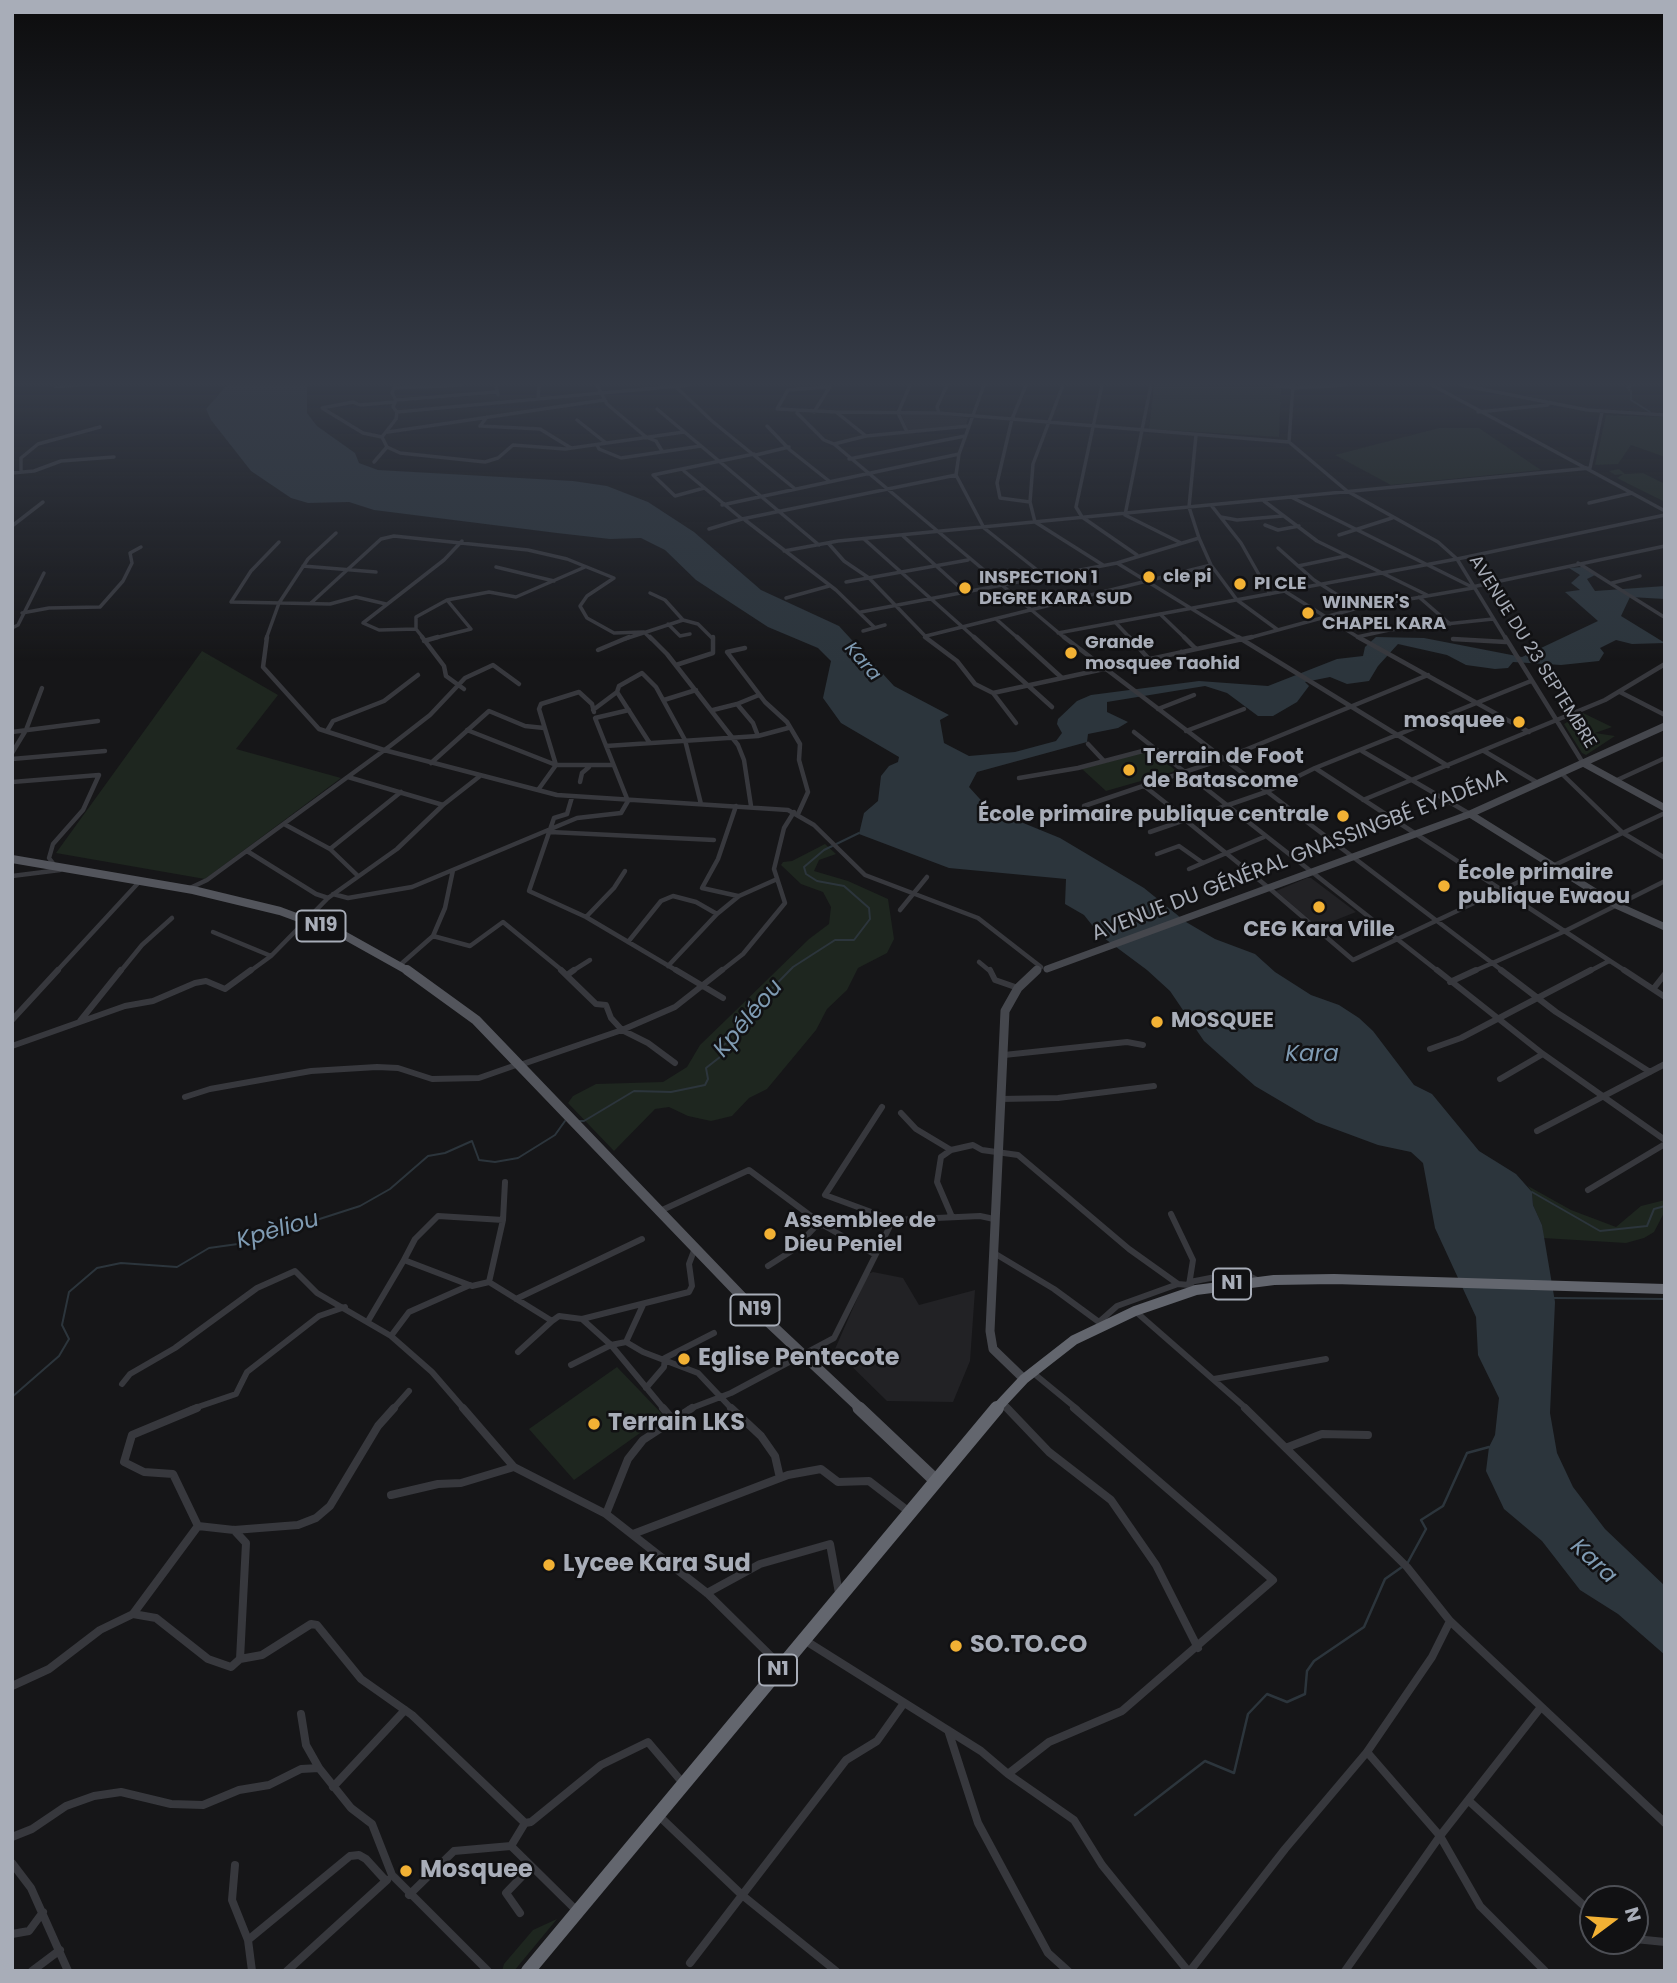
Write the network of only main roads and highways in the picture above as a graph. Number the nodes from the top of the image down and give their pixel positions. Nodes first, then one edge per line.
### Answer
1 (1665, 726) edge
2 (1583, 763) junction
3 (1665, 811) edge
4 (1470, 814) junction
5 (12, 859) edge
6 (1665, 927) edge
7 (1665, 1289) edge
8 (1028, 1376) junction
9 (934, 1479) junction
10 (528, 1971) edge

1 - 2 main road, AVENUE DU GÉNÉRAL GNASSINGBÉ EYADÉMA
2 - 3 main road, AVENUE DU 23 SEPTEMBRE
2 - 4 main road, AVENUE DU GÉNÉRAL GNASSINGBÉ EYADÉMA
4 - 6 main road
4 - 8 main road, AVENUE DU GÉNÉRAL GNASSINGBÉ EYADÉMA
5 - 9 main road, N19
7 - 8 highway, N1
8 - 9 highway, N1
9 - 10 highway, N1

